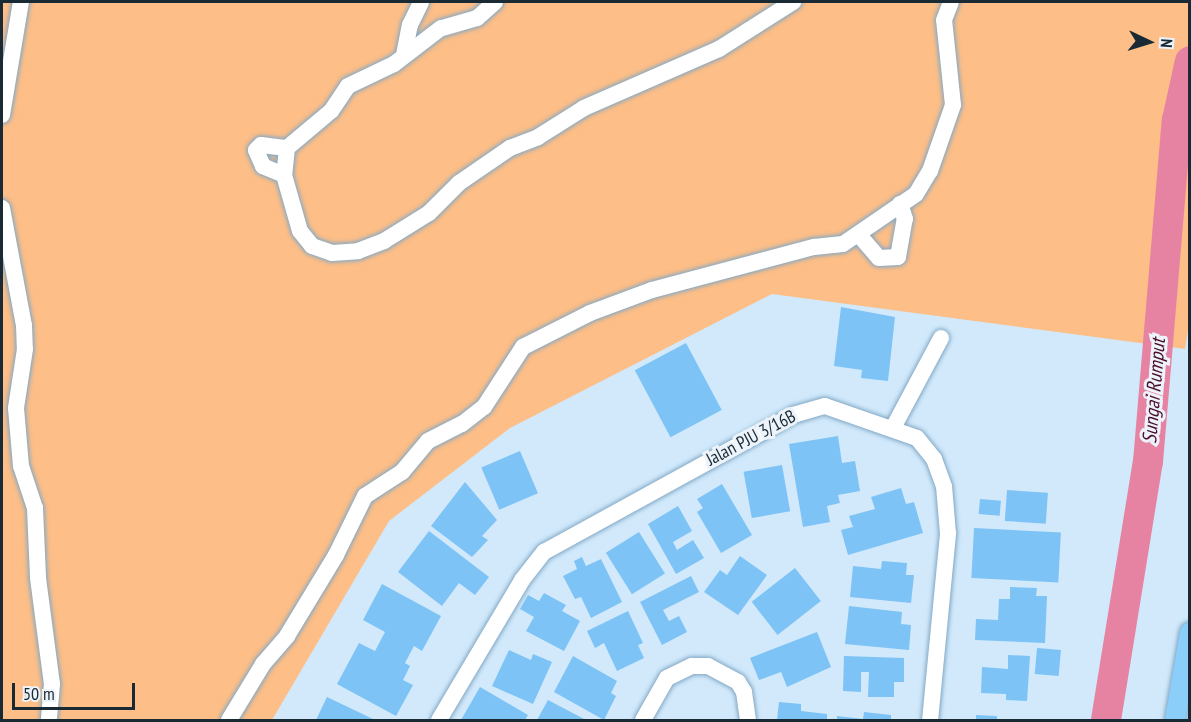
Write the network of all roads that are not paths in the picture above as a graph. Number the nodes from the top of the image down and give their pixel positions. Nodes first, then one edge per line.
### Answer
1 (21, 2) edge
2 (422, 2) edge
3 (495, 2) edge
4 (793, 2) edge
5 (951, 2) edge
6 (404, 55) junction
7 (2, 115) edge
8 (287, 148) junction
9 (284, 174) junction
10 (900, 204) junction
11 (2, 208) edge
12 (859, 235) junction
13 (941, 338) dead end
14 (893, 428) junction
15 (1190, 632) edge
16 (1190, 696) edge
17 (49, 720) edge
18 (229, 720) edge
19 (439, 720) edge
20 (643, 720) edge
21 (748, 720) edge
22 (930, 720) edge
23 (1175, 720) edge
24 (1187, 720) edge

1 - 7 street
2 - 6 street
3 - 6 street
4 - 9 street
5 - 10 street
6 - 8 street
8 - 9 street
8 - 9 street
10 - 12 street
10 - 12 street
11 - 17 street
12 - 18 street
13 - 14 street
14 - 19 street, Jalan PJU 3/16B
14 - 22 street, Jalan PJU 3/16B
15 - 23 main road
16 - 24 main road
20 - 21 street

